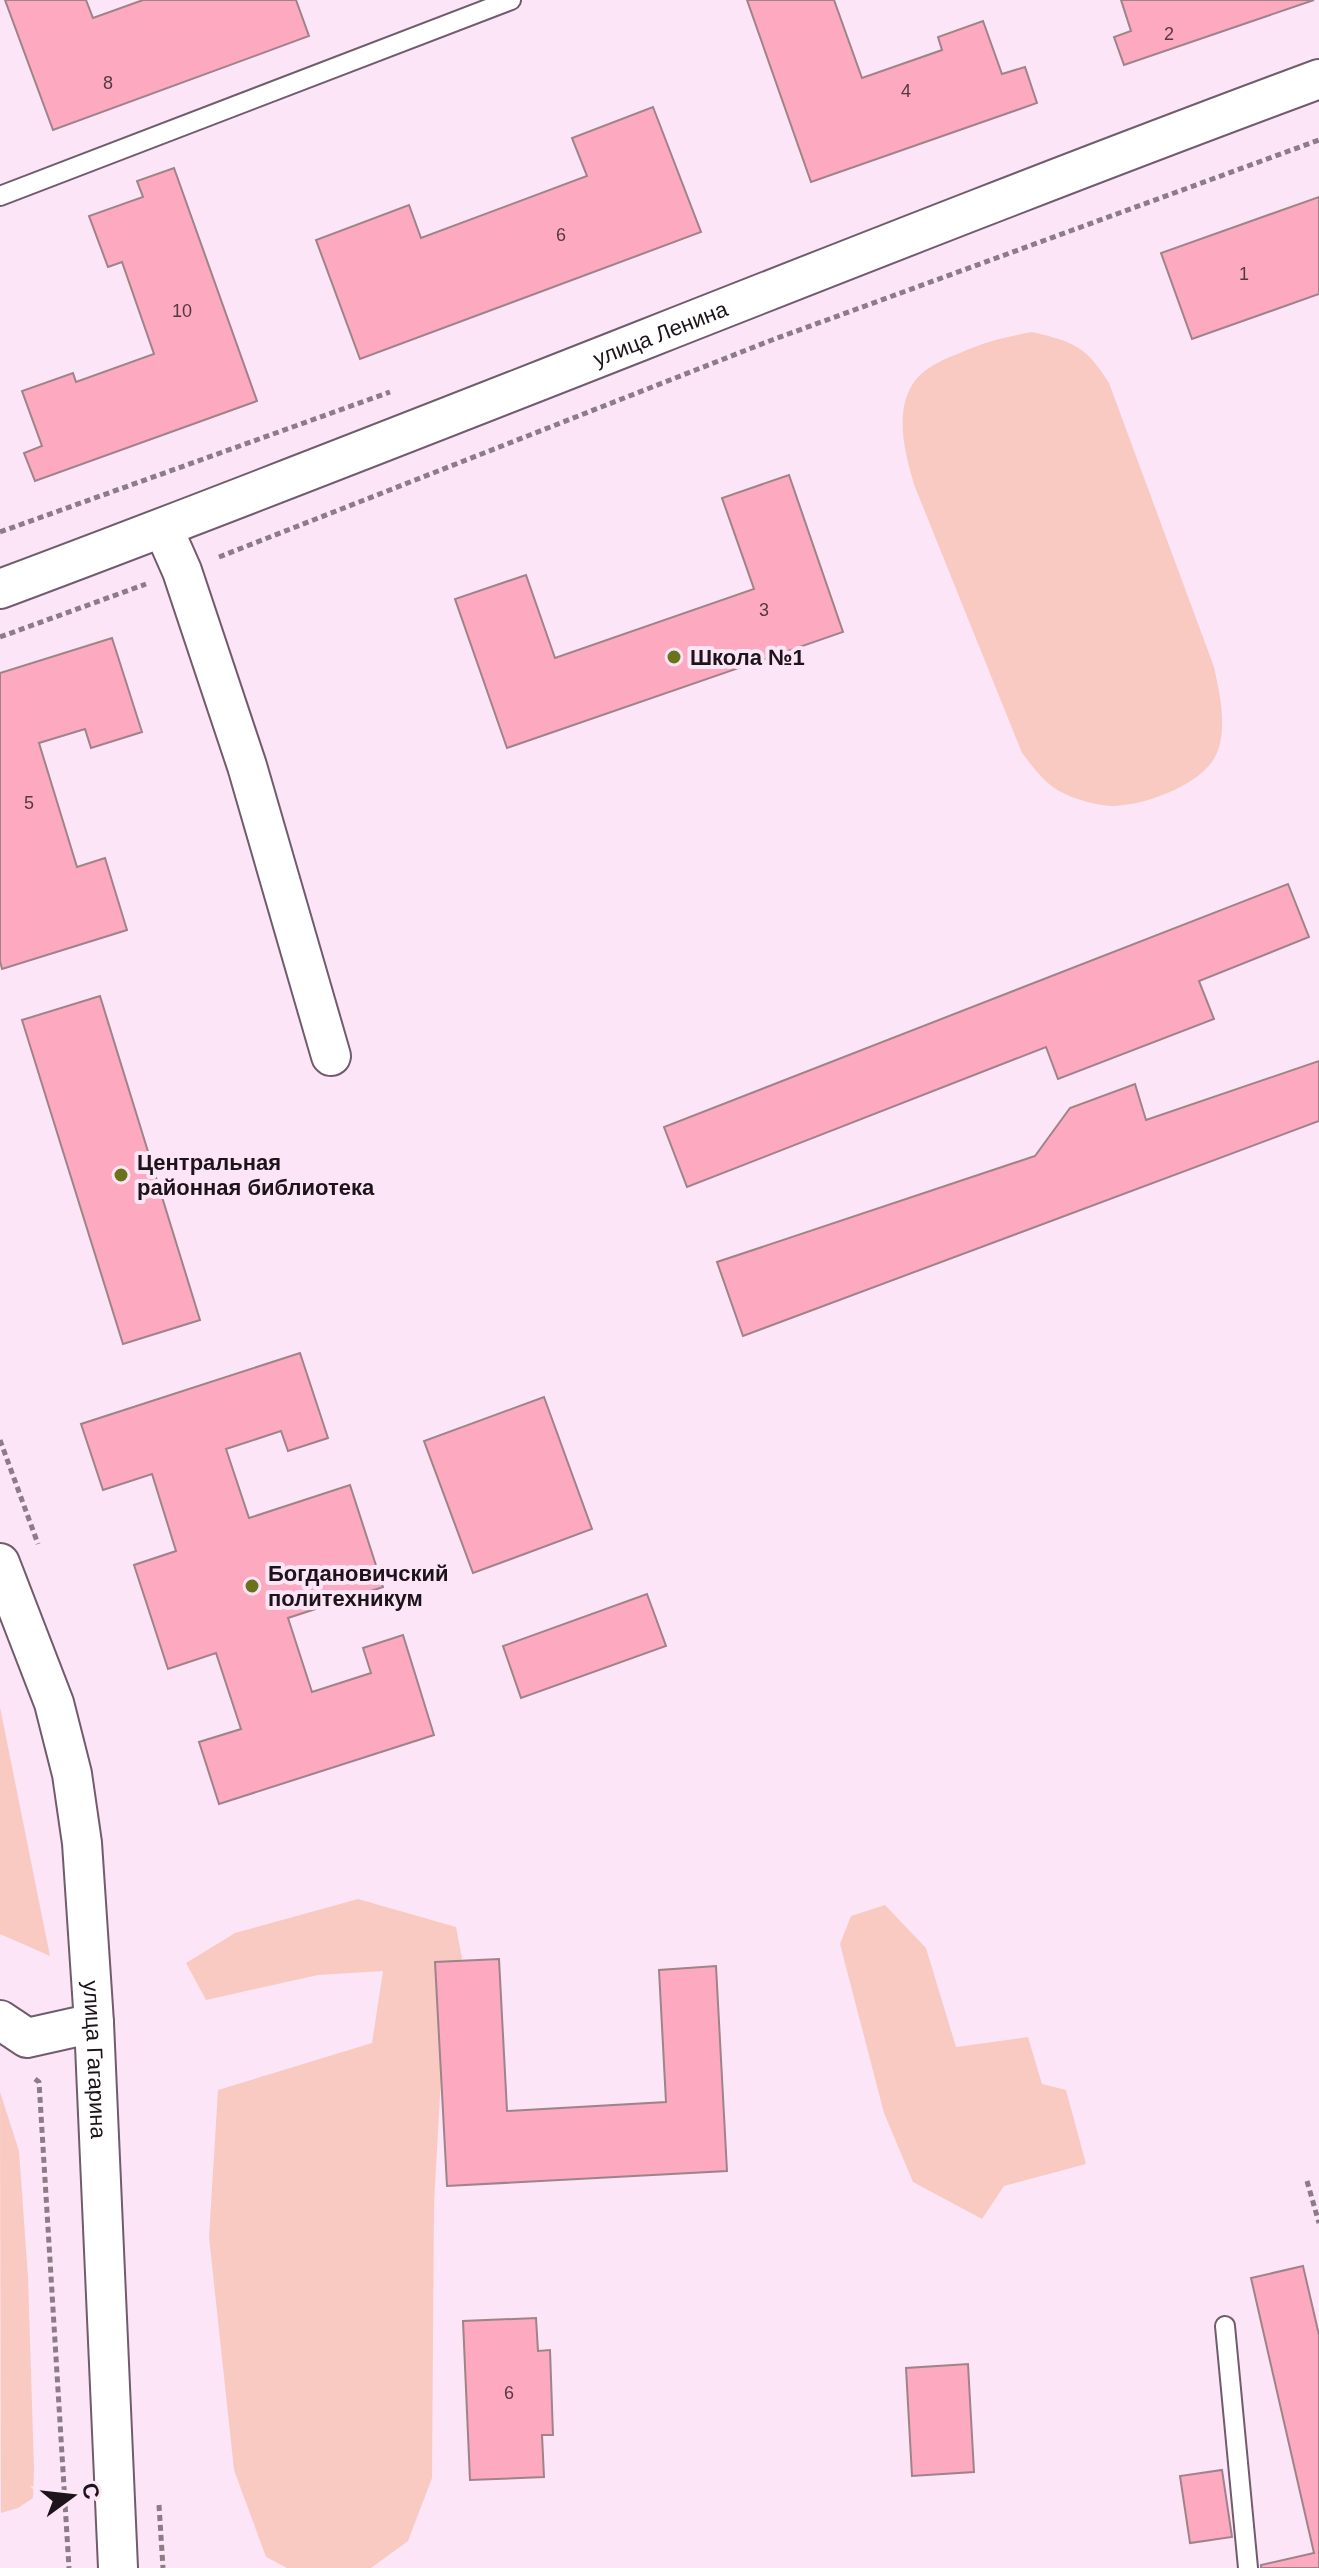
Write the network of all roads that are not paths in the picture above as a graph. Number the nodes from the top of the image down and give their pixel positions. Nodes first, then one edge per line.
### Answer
1 (511, 0) edge
2 (1319, 79) edge
3 (0, 196) edge
4 (163, 528) junction
5 (0, 589) edge
6 (331, 1056) dead end
7 (0, 1563) edge
8 (0, 2020) edge
9 (94, 2023) junction
10 (1225, 2326) dead end
11 (118, 2568) edge
12 (1248, 2568) edge

1 - 3 lane
2 - 4 street, улица Ленина
4 - 5 street, улица Ленина
4 - 6 street
7 - 9 street, улица Гагарина
8 - 9 street
9 - 11 street, улица Гагарина
10 - 12 lane

